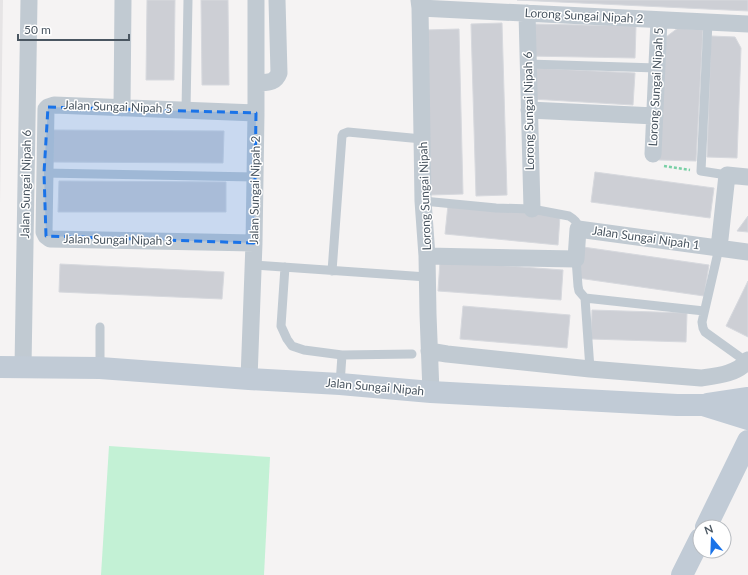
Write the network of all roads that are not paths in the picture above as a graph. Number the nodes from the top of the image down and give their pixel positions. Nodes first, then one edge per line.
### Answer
1 (29, 0) edge
2 (124, 0) edge
3 (188, 0) edge
4 (256, 0) edge
5 (277, 0) edge
6 (420, 4) edge
7 (526, 12) junction
8 (660, 20) junction
9 (708, 22) junction
10 (748, 24) edge
11 (528, 64) junction
12 (657, 68) junction
13 (256, 83) junction
14 (122, 108) junction
15 (186, 110) junction
16 (529, 110) junction
17 (256, 113) junction
18 (655, 116) junction
19 (422, 139) junction
20 (653, 154) road end
21 (44, 173) junction
22 (727, 175) junction
23 (255, 177) junction
24 (748, 177) edge
25 (423, 201) junction
26 (532, 209) junction
27 (578, 229) junction
28 (254, 243) junction
29 (719, 248) junction
30 (748, 252) edge
31 (427, 256) junction
32 (576, 259) junction
33 (254, 265) junction
34 (285, 267) junction
35 (332, 270) junction
36 (427, 278) junction
37 (585, 298) junction
38 (704, 311) junction
39 (100, 327) dead end
40 (429, 351) junction
41 (412, 354) dead end
42 (342, 355) junction
43 (747, 361) edge
44 (0, 367) edge
45 (23, 367) junction
46 (100, 368) junction
47 (590, 368) junction
48 (250, 379) junction
49 (340, 384) junction
50 (431, 392) junction
51 (748, 398) edge
52 (703, 405) junction
53 (748, 420) edge
54 (748, 441) edge
55 (710, 519) edge
56 (692, 555) edge
57 (682, 575) edge

1 - 45 street, Jalan Sungai Nipah 6
2 - 14 street
3 - 15 lane
4 - 13 street, Jalan Sungai Nipah 2
5 - 13 street
6 - 7 street, Lorong Sungai Nipah 2
6 - 19 street, Lorong Sungai Nipah
7 - 8 street, Lorong Sungai Nipah 2
7 - 11 street, Lorong Sungai Nipah 6
8 - 9 street, Lorong Sungai Nipah 2
8 - 12 street, Lorong Sungai Nipah 5
9 - 10 street, Lorong Sungai Nipah 2
9 - 22 lane
11 - 12 lane
11 - 16 street, Lorong Sungai Nipah 6
12 - 18 street, Lorong Sungai Nipah 5
13 - 17 street, Jalan Sungai Nipah 2
14 - 15 street, Jalan Sungai Nipah 5
14 - 21 street, Jalan Sungai Nipah 5
15 - 17 street, Jalan Sungai Nipah 5
16 - 18 street
16 - 26 street, Lorong Sungai Nipah 6
17 - 23 street, Jalan Sungai Nipah 2
18 - 20 street, Lorong Sungai Nipah 5
19 - 25 street, Lorong Sungai Nipah
19 - 35 lane
21 - 23 lane
21 - 28 street, Jalan Sungai Nipah 3
22 - 24 street
22 - 29 street
23 - 28 street, Jalan Sungai Nipah 2
25 - 26 lane
25 - 31 street, Lorong Sungai Nipah
26 - 27 lane
27 - 29 street, Jalan Sungai Nipah 1
27 - 32 street, Jalan Sungai Nipah 1
28 - 33 street, Jalan Sungai Nipah 2
29 - 30 street, Jalan Sungai Nipah 1
29 - 38 lane
31 - 32 street
31 - 36 street, Lorong Sungai Nipah
32 - 37 lane
33 - 34 lane
33 - 48 street, Jalan Sungai Nipah 2
34 - 35 lane
34 - 42 lane
35 - 36 lane
36 - 40 street, Lorong Sungai Nipah
37 - 38 lane
37 - 47 lane
38 - 43 lane
39 - 46 lane
40 - 47 street
40 - 50 street, Lorong Sungai Nipah
41 - 42 lane
42 - 49 lane
43 - 47 street
44 - 45 street, Jalan Sungai Nipah
45 - 46 street, Jalan Sungai Nipah
46 - 48 street, Jalan Sungai Nipah
48 - 49 street, Jalan Sungai Nipah
49 - 50 street, Jalan Sungai Nipah
50 - 52 street, Jalan Sungai Nipah
51 - 52 street
52 - 53 street, Jalan Sungai Nipah
54 - 55 street
56 - 57 street

